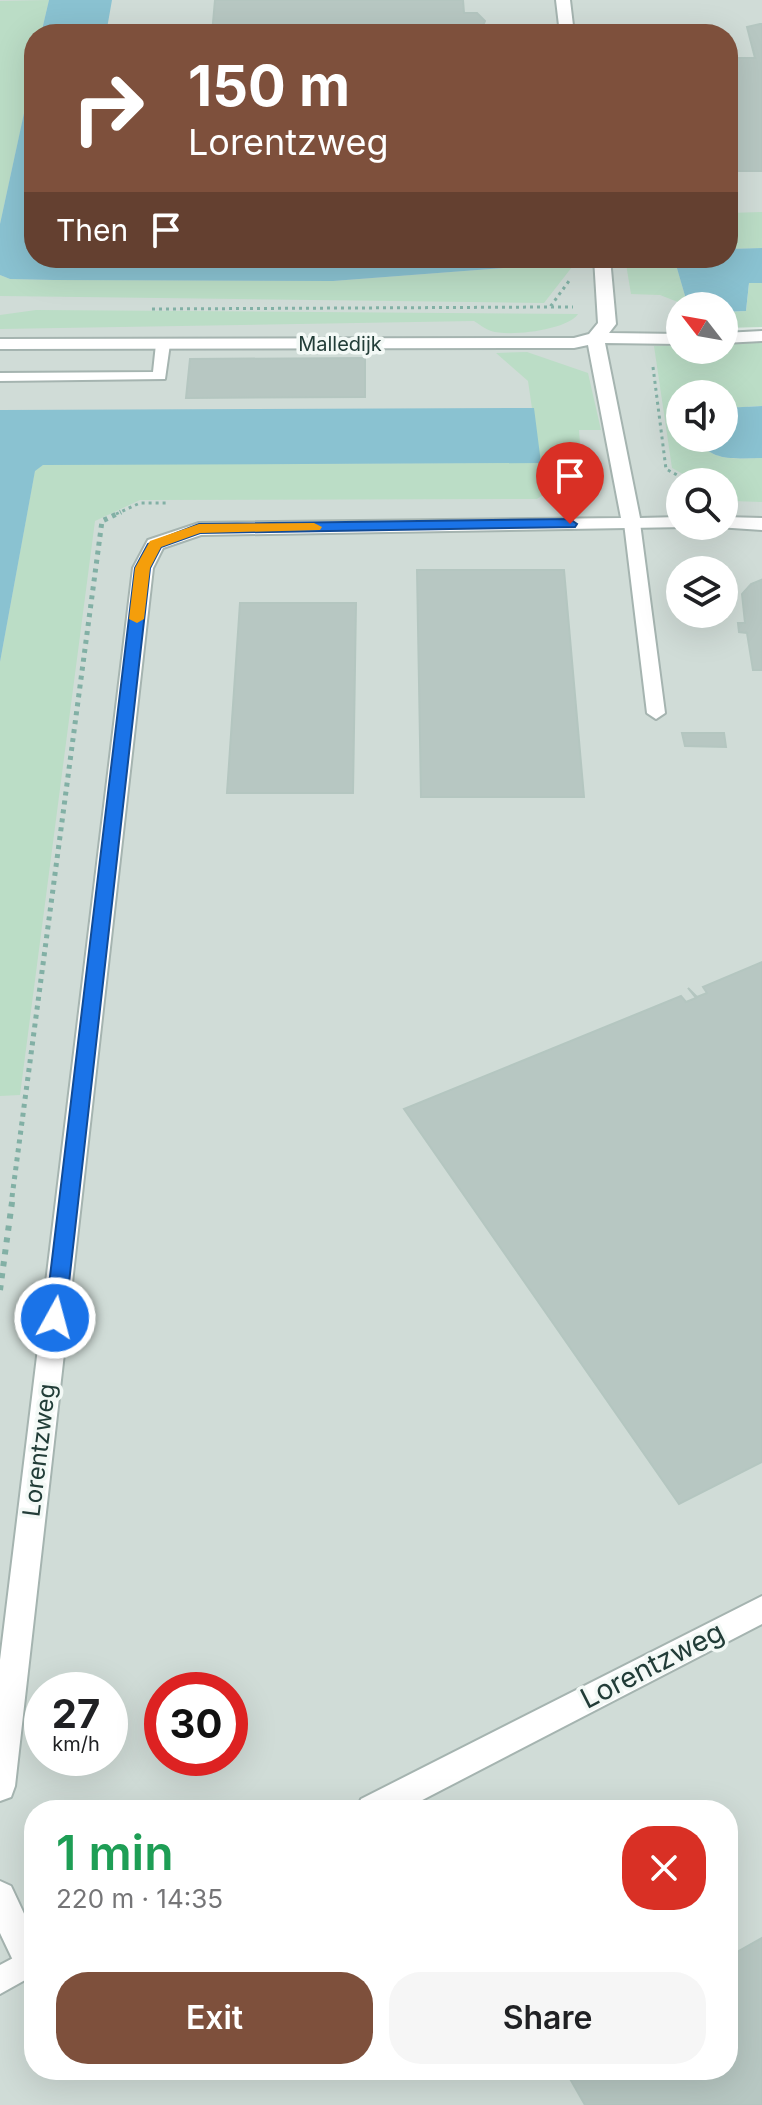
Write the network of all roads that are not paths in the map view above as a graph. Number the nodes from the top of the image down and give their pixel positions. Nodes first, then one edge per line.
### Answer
1 (563, 0) edge
2 (566, 24) edge
3 (603, 268) edge
4 (762, 336) edge
5 (738, 337) edge
6 (595, 338) junction
7 (666, 339) edge
8 (0, 344) edge
9 (163, 344) junction
10 (0, 377) edge
11 (632, 523) junction
12 (666, 523) edge
13 (738, 523) edge
14 (762, 524) edge
15 (656, 713) dead end
16 (762, 1609) edge
17 (0, 1786) edge
18 (391, 1800) edge
19 (0, 1897) edge
20 (24, 1945) edge
21 (24, 1966) edge
22 (0, 1980) edge

1 - 2 street
3 - 6 street
4 - 5 street
6 - 7 street, Malledijk
6 - 9 street, Malledijk
6 - 11 street
8 - 9 street, Malledijk
9 - 10 lane
11 - 12 street, Lorentzweg
11 - 15 lane
11 - 17 street, Lorentzweg
13 - 14 street
16 - 18 street, Lorentzweg
19 - 20 street
21 - 22 lane

